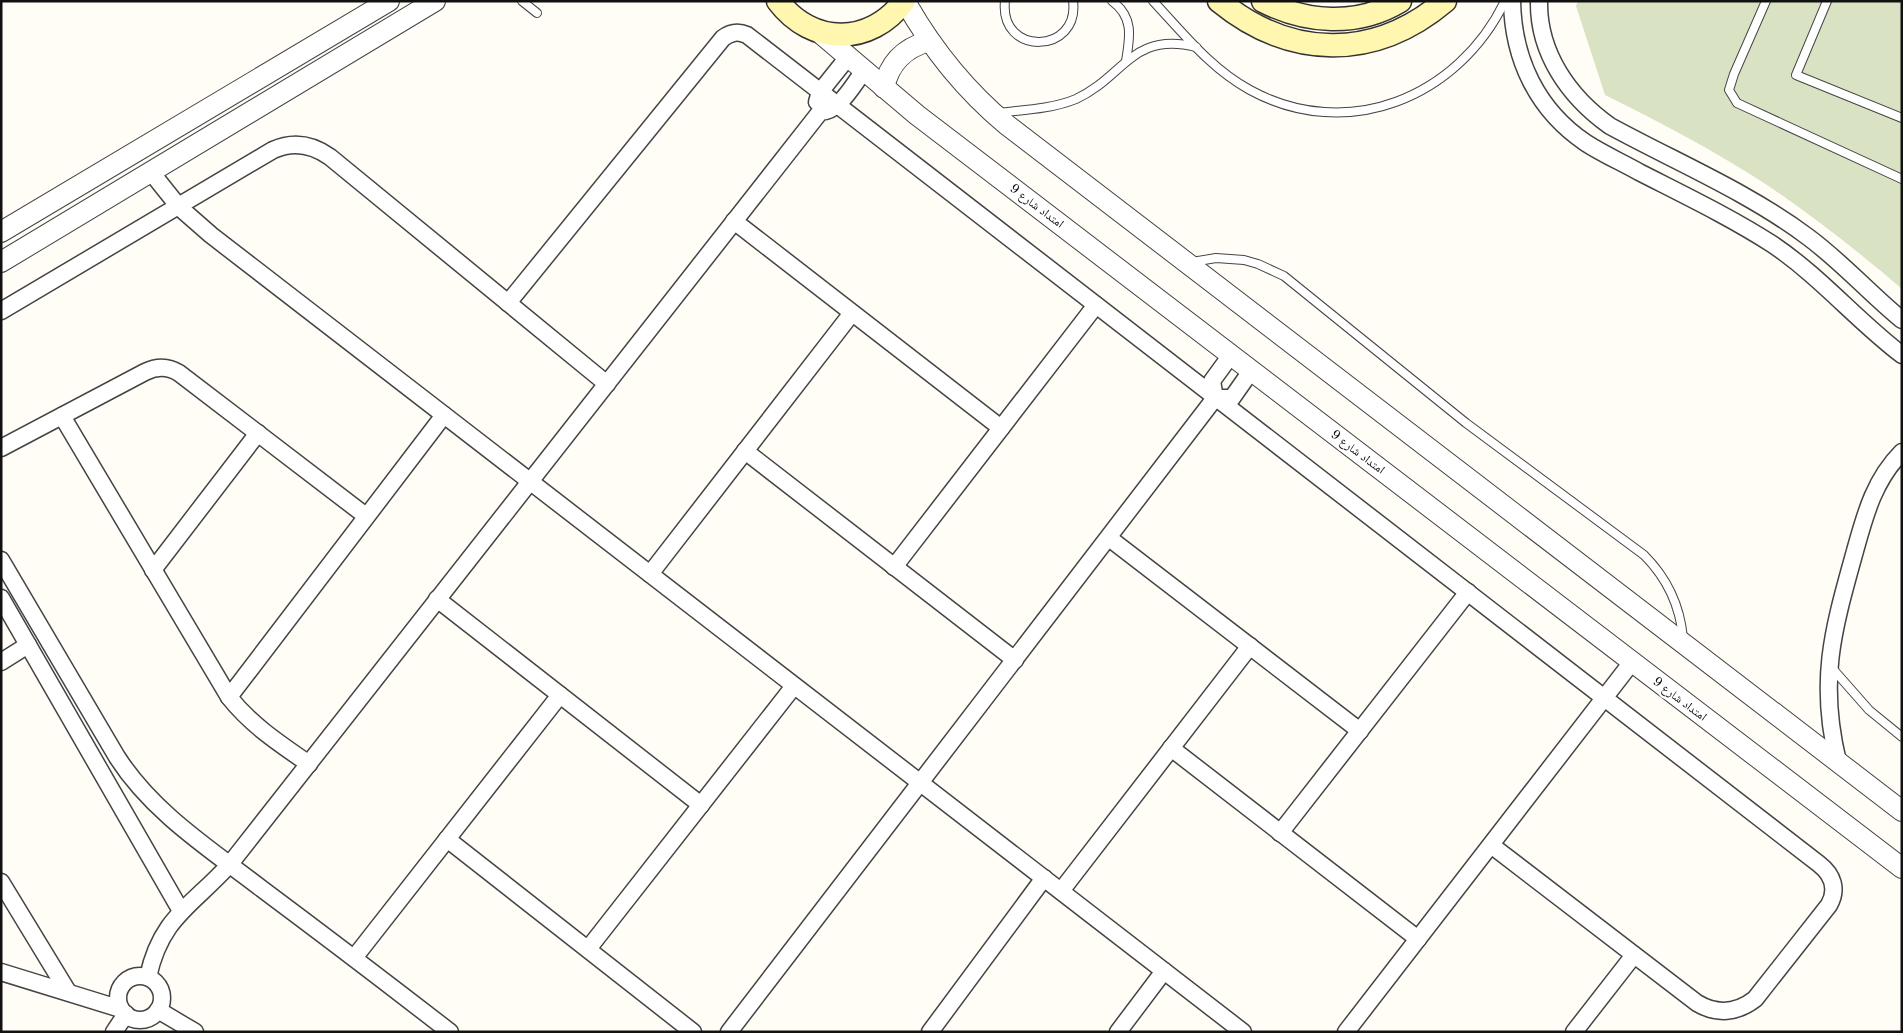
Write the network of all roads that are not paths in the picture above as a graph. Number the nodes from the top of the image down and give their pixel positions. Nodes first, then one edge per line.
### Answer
1 (388, 1) edge
2 (435, 1) edge
3 (522, 1) edge
4 (778, 1) edge
5 (904, 1) edge
6 (1005, 1) edge
7 (1073, 1) edge
8 (1112, 1) edge
9 (1153, 1) edge
10 (1218, 1) edge
11 (1262, 1) edge
12 (1400, 1) edge
13 (1445, 1) edge
14 (1505, 1) edge
15 (1512, 1) edge
16 (1539, 1) edge
17 (1766, 1) edge
18 (1827, 1) edge
19 (411, 7) edge
20 (537, 13) dead end
21 (819, 32) junction
22 (929, 42) junction
23 (1196, 47) junction
24 (848, 57) junction
25 (1126, 61) junction
26 (864, 71) junction
27 (884, 88) junction
28 (820, 92) junction
29 (838, 105) junction
30 (820, 112) junction
31 (994, 114) junction
32 (1902, 118) edge
33 (150, 172) junction
34 (1902, 179) edge
35 (179, 207) junction
36 (734, 221) junction
37 (1, 232) edge
38 (1, 262) edge
39 (1188, 263) junction
40 (508, 303) junction
41 (1096, 305) junction
42 (1, 312) edge
43 (852, 313) junction
44 (1902, 320) edge
45 (1231, 355) junction
46 (1902, 355) edge
47 (1251, 371) junction
48 (606, 384) junction
49 (1215, 398) junction
50 (444, 415) junction
51 (62, 416) junction
52 (1001, 428) junction
53 (258, 433) junction
54 (1, 448) edge
55 (745, 451) junction
56 (1902, 452) edge
57 (530, 482) junction
58 (366, 516) junction
59 (1109, 538) junction
60 (1, 560) edge
61 (894, 566) junction
62 (153, 570) junction
63 (650, 574) junction
64 (1468, 592) junction
65 (1, 598) edge
66 (438, 599) junction
67 (39, 622) junction
68 (1683, 643) junction
69 (28, 645) junction
70 (53, 646) junction
71 (1250, 646) junction
72 (1015, 660) junction
73 (1, 662) edge
74 (1632, 662) junction
75 (1829, 664) junction
76 (794, 686) junction
77 (560, 695) junction
78 (229, 697) junction
79 (1605, 698) junction
80 (1360, 731) junction
81 (1902, 737) edge
82 (1171, 748) junction
83 (1838, 762) junction
84 (309, 764) junction
85 (921, 783) junction
86 (701, 805) junction
87 (1902, 810) edge
88 (1280, 833) junction
89 (447, 839) junction
90 (1491, 845) junction
91 (230, 864) junction
92 (1902, 868) edge
93 (1044, 878) junction
94 (1, 882) edge
95 (1061, 891) junction
96 (181, 911) junction
97 (1418, 939) junction
98 (588, 949) junction
99 (1634, 954) junction
100 (354, 958) junction
101 (1164, 971) junction
102 (1, 972) edge
103 (148, 977) junction
104 (68, 992) junction
105 (158, 1010) junction
106 (124, 1012) junction
107 (114, 1032) edge
108 (195, 1032) edge
109 (450, 1032) edge
110 (693, 1032) edge
111 (729, 1032) edge
112 (930, 1032) edge
113 (1118, 1032) edge
114 (1243, 1032) edge
115 (1346, 1032) edge
116 (1574, 1032) edge

1 - 37 street
2 - 19 street
3 - 20 lane
4 - 21 main road
5 - 21 main road
5 - 22 street
6 - 7 lane
8 - 25 lane
9 - 23 lane
10 - 13 main road
11 - 12 main road
14 - 23 lane
15 - 46 street
16 - 44 street
17 - 34 lane
18 - 32 lane
19 - 33 street
21 - 24 street, امتداد شارع 9
22 - 27 street
22 - 31 street
23 - 25 lane
24 - 26 street, امتداد شارع 9
24 - 28 street
25 - 31 lane
26 - 27 street, امتداد شارع 9
26 - 29 street
27 - 45 street, امتداد شارع 9
28 - 29 street
28 - 30 street
28 - 40 street
29 - 30 street
29 - 41 street
30 - 36 street
31 - 39 street
33 - 35 street
33 - 38 street
35 - 40 street
35 - 42 street
35 - 50 street
36 - 43 street
36 - 48 street
39 - 68 street
39 - 68 lane
40 - 48 street
41 - 49 street
41 - 52 street
43 - 52 street
43 - 55 street
45 - 47 street, امتداد شارع 9
45 - 49 street
47 - 49 street
47 - 74 street, امتداد شارع 9
48 - 57 street
49 - 59 street
49 - 64 street
50 - 57 street
50 - 58 street
51 - 53 street
51 - 54 street
51 - 62 street
52 - 61 street
53 - 58 street
53 - 62 street
55 - 61 street
55 - 63 street
56 - 75 street
57 - 63 street
57 - 66 street
58 - 78 street
59 - 71 street
59 - 72 street
60 - 67 street
61 - 72 street
62 - 78 street
63 - 76 street
64 - 79 street
64 - 80 street
65 - 69 street
66 - 77 street
66 - 84 street
67 - 69 street
67 - 70 street
68 - 83 street
69 - 70 street
69 - 73 street
69 - 96 street
70 - 91 street
71 - 80 street
71 - 82 street
72 - 85 street
74 - 79 street
74 - 92 street, امتداد شارع 9
75 - 81 lane
75 - 83 street
76 - 85 street
76 - 86 street
77 - 86 street
77 - 89 street
78 - 84 street
79 - 90 street
79 - 99 street
80 - 88 street
82 - 88 street
82 - 95 street
83 - 87 street
84 - 91 street
85 - 93 street
85 - 111 street
86 - 98 street
88 - 97 street
89 - 98 street
89 - 100 street
90 - 97 street
90 - 99 street
91 - 96 street
91 - 100 street
93 - 95 street
93 - 112 street
94 - 104 street
95 - 101 street
96 - 103 street
97 - 115 street
98 - 110 street
99 - 116 street
100 - 109 street
101 - 113 street
101 - 114 street
102 - 104 street
103 - 105 street
103 - 106 street
104 - 106 street
105 - 106 street
105 - 108 street
106 - 107 street

